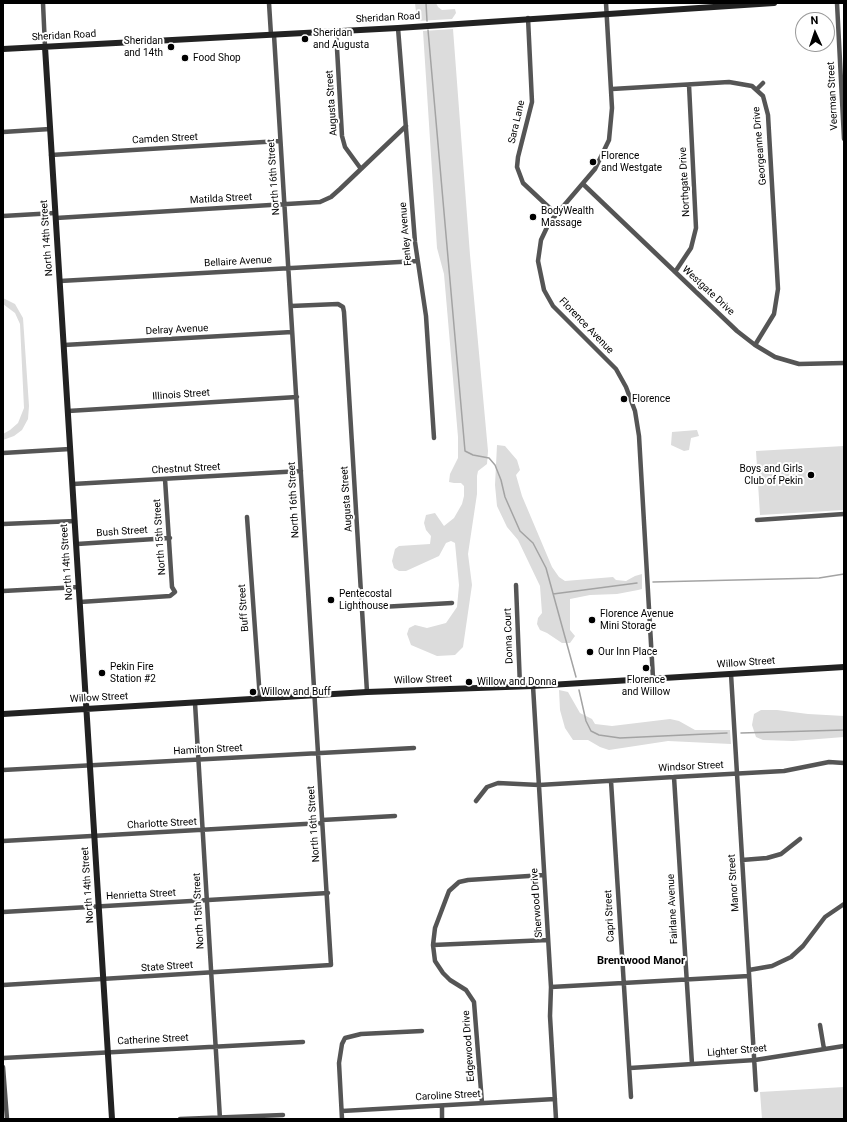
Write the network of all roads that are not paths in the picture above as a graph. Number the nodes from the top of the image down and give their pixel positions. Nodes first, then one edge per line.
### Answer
1 (43, 3) edge
2 (269, 3) edge
3 (606, 3) edge
4 (774, 3) edge
5 (837, 3) edge
6 (745, 4) edge
7 (607, 12) junction
8 (528, 18) junction
9 (398, 28) junction
10 (336, 31) junction
11 (272, 35) junction
12 (45, 47) junction
13 (3, 49) edge
14 (762, 82) dead end
15 (689, 85) junction
16 (612, 89) junction
17 (757, 89) junction
18 (406, 126) junction
19 (50, 129) junction
20 (3, 132) edge
21 (844, 139) edge
22 (280, 141) junction
23 (51, 155) junction
24 (361, 168) junction
25 (583, 184) junction
26 (285, 205) junction
27 (555, 213) junction
28 (56, 215) junction
29 (3, 216) edge
30 (417, 261) junction
31 (288, 268) junction
32 (675, 272) junction
33 (60, 281) junction
34 (291, 306) junction
35 (292, 332) junction
36 (755, 345) junction
37 (64, 346) junction
38 (844, 363) edge
39 (297, 397) junction
40 (68, 411) junction
41 (434, 438) dead end
42 (70, 449) junction
43 (3, 452) edge
44 (301, 471) junction
45 (165, 480) junction
46 (73, 484) junction
47 (844, 514) edge
48 (247, 517) dead end
49 (757, 520) dead end
50 (75, 521) junction
51 (3, 524) edge
52 (170, 538) junction
53 (77, 544) junction
54 (516, 584) dead end
55 (79, 586) junction
56 (3, 591) edge
57 (80, 602) junction
58 (452, 603) dead end
59 (362, 608) junction
60 (844, 666) edge
61 (730, 674) junction
62 (653, 678) junction
63 (520, 686) junction
64 (533, 686) junction
65 (368, 692) junction
66 (314, 696) junction
67 (260, 699) junction
68 (195, 703) junction
69 (86, 709) junction
70 (3, 714) edge
71 (414, 748) dead end
72 (318, 753) junction
73 (198, 760) junction
74 (844, 764) edge
75 (90, 765) junction
76 (3, 770) edge
77 (736, 774) junction
78 (674, 778) junction
79 (611, 781) junction
80 (539, 785) junction
81 (476, 801) dead end
82 (395, 816) dead end
83 (322, 822) junction
84 (203, 830) junction
85 (95, 837) junction
86 (800, 839) dead end
87 (3, 841) edge
88 (742, 860) junction
89 (544, 875) junction
90 (328, 893) junction
91 (207, 900) junction
92 (844, 904) edge
93 (99, 906) junction
94 (3, 912) edge
95 (548, 940) junction
96 (433, 945) junction
97 (331, 965) joint
98 (749, 970) junction
99 (211, 973) junction
100 (749, 976) junction
101 (104, 980) junction
102 (687, 980) junction
103 (623, 983) junction
104 (3, 985) edge
105 (551, 987) junction
106 (820, 1025) dead end
107 (422, 1031) dead end
108 (303, 1042) dead end
109 (216, 1046) junction
110 (844, 1046) edge
111 (824, 1049) junction
112 (108, 1052) junction
113 (3, 1058) edge
114 (754, 1060) junction
115 (692, 1064) junction
116 (3, 1067) edge
117 (630, 1068) junction
118 (756, 1090) dead end
119 (631, 1097) dead end
120 (555, 1099) junction
121 (482, 1103) junction
122 (442, 1106) junction
123 (342, 1111) junction
124 (283, 1115) dead end
125 (220, 1118) edge
126 (7, 1119) edge
127 (112, 1119) edge
128 (180, 1119) edge
129 (342, 1119) edge
130 (442, 1119) edge
131 (556, 1119) edge

1 - 12 street, North 14th Street
2 - 11 street, North 16th Street
3 - 7 street, Florence Avenue
4 - 6 main road, Sheridan Road
5 - 21 street, Veerman Street
6 - 7 main road, Sheridan Road
7 - 8 main road, Sheridan Road
7 - 16 street, Florence Avenue
8 - 9 main road, Sheridan Road
8 - 27 street, Sara Lane
9 - 10 main road, Sheridan Road
9 - 18 street, Fenley Avenue
10 - 11 main road, Sheridan Road
10 - 24 street, Augusta Street
11 - 12 main road, Sheridan Road
11 - 22 street, North 16th Street
12 - 13 main road, Sheridan Road
12 - 19 main road, North 14th Street
14 - 17 street
15 - 16 street
15 - 17 street
15 - 32 street, Northgate Drive
16 - 25 street, Florence Avenue
17 - 36 street, Georgeanne Drive
18 - 24 street, Matilda Street
18 - 30 street, Fenley Avenue
19 - 20 street
19 - 23 main road, North 14th Street
22 - 23 street, Camden Street
22 - 26 street, North 16th Street
23 - 28 main road, North 14th Street
24 - 26 street, Matilda Street
25 - 27 street, Florence Avenue
25 - 32 street, Westgate Drive
26 - 28 street, Matilda Street
26 - 31 street, North 16th Street
27 - 62 street, Florence Avenue
28 - 29 street, Matilda Street
28 - 33 main road, North 14th Street
30 - 31 street, Bellaire Avenue
30 - 41 street, Fenley Avenue
31 - 33 street, Bellaire Avenue
31 - 34 street, North 16th Street
32 - 36 street, Westgate Drive
33 - 37 main road, North 14th Street
34 - 35 street, North 16th Street
34 - 59 street, Augusta Street
35 - 37 street, Delray Avenue
35 - 39 street, North 16th Street
36 - 38 street, Westgate Drive
37 - 40 main road, North 14th Street
39 - 40 street, Illinois Street
39 - 44 street, North 16th Street
40 - 42 main road, North 14th Street
42 - 43 street
42 - 46 main road, North 14th Street
44 - 45 street, Chestnut Street
44 - 66 street, North 16th Street
45 - 46 street, Chestnut Street
45 - 52 street, North 15th Street
46 - 50 main road, North 14th Street
47 - 49 street
48 - 67 street, Buff Street
50 - 51 street
50 - 53 main road, North 14th Street
52 - 53 street, Bush Street
52 - 57 street, North 15th Street
53 - 55 main road, North 14th Street
54 - 63 street, Donna Court
55 - 56 street
55 - 57 main road, North 14th Street
57 - 69 main road, North 14th Street
58 - 59 street
59 - 65 street, Augusta Street
60 - 61 main road, Willow Street
61 - 62 main road, Willow Street
61 - 77 street, Manor Street
62 - 64 main road, Willow Street
63 - 64 main road, Willow Street
63 - 65 main road, Willow Street
64 - 80 street, Sherwood Drive
65 - 66 main road, Willow Street
66 - 67 main road, Willow Street
66 - 72 street, North 16th Street
67 - 68 main road, Willow Street
68 - 69 main road, Willow Street
68 - 73 street, North 15th Street
69 - 70 main road, Willow Street
69 - 75 main road, North 14th Street
71 - 72 street, Hamilton Street
72 - 73 street, Hamilton Street
72 - 83 street, North 16th Street
73 - 75 street, Hamilton Street
73 - 84 street, North 15th Street
74 - 77 street, Windsor Street
75 - 76 street, Hamilton Street
75 - 85 main road, North 14th Street
77 - 78 street, Windsor Street
77 - 88 street, Manor Street
78 - 79 street, Windsor Street
78 - 102 street, Fairlane Avenue
79 - 80 street, Windsor Street
79 - 103 street, Capri Street
80 - 81 street, Windsor Street
80 - 89 street, Sherwood Drive
82 - 83 street, Charlotte Street
83 - 84 street, Charlotte Street
83 - 90 street, North 16th Street
84 - 85 street, Charlotte Street
84 - 91 street, North 15th Street
85 - 87 street, Charlotte Street
85 - 93 main road, North 14th Street
86 - 88 street
88 - 98 street, Manor Street
89 - 95 street, Sherwood Drive
89 - 96 street, Edgewood Drive
90 - 91 street, Henrietta Street
90 - 97 street, North 16th Street
91 - 93 street, Henrietta Street
91 - 99 street, North 15th Street
92 - 98 street
93 - 94 street, Henrietta Street
93 - 101 main road, North 14th Street
95 - 96 street
95 - 105 street, Sherwood Drive
96 - 121 street, Edgewood Drive
97 - 99 street, State Street
98 - 100 street, Manor Street
99 - 101 street, State Street
99 - 109 street, North 15th Street
100 - 102 street
100 - 114 street, Manor Street
101 - 104 street, State Street
101 - 112 main road, North 14th Street
102 - 103 street
102 - 115 street, Fairlane Avenue
103 - 105 street
103 - 117 street, Capri Street
105 - 120 street, Sherwood Drive
106 - 111 street
107 - 123 street
108 - 109 street, Catherine Street
109 - 112 street, Catherine Street
109 - 125 street, North 15th Street
110 - 111 street, Lighter Street
111 - 114 street, Lighter Street
112 - 113 street, Catherine Street
112 - 127 main road, North 14th Street
114 - 115 street, Lighter Street
114 - 118 street, Manor Street
115 - 117 street, Lighter Street
116 - 126 street
117 - 119 street, Capri Street
120 - 121 street, Caroline Street
120 - 131 street, Sherwood Drive
121 - 122 street, Caroline Street
122 - 123 street, Caroline Street
122 - 130 street
123 - 129 street
124 - 125 street
125 - 128 street

